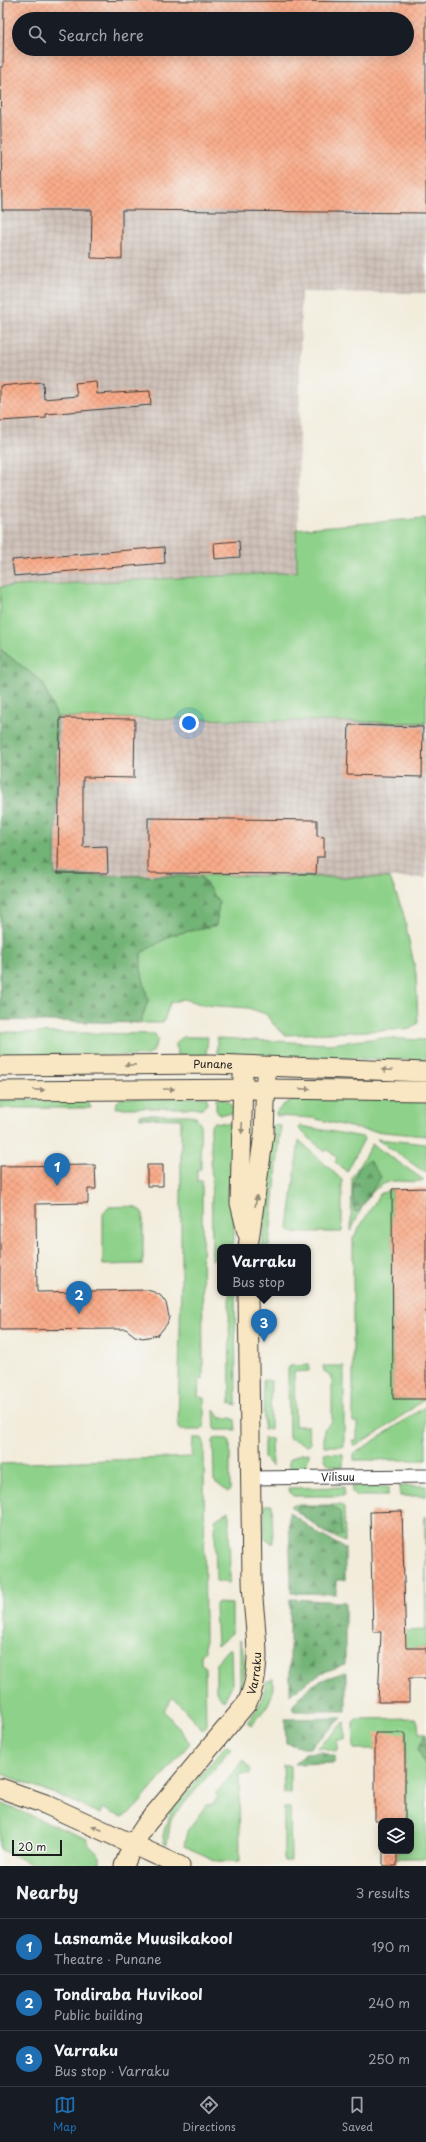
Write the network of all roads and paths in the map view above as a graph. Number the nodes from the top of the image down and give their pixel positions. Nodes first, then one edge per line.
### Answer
1 (243, 1065) junction
2 (0, 1066) edge
3 (266, 1066) junction
4 (426, 1072) edge
5 (266, 1088) junction
6 (242, 1089) junction
7 (0, 1091) edge
8 (426, 1091) edge
9 (248, 1243) edge
10 (248, 1296) edge
11 (426, 1476) edge
12 (251, 1478) junction
13 (0, 1788) edge
14 (133, 1844) junction
15 (124, 1866) edge
16 (180, 1866) edge

1 -> 2 street, Punane
1 - 3 street, Punane
1 - 6 street
4 -> 3 street, Punane
3 - 5 street
5 - 6 street
5 -> 8 street
9 -> 5 street
7 -> 6 street
6 -> 9 street
10 - 12 street, Varraku
11 - 12 street, Vilisuu
12 - 14 street, Varraku
14 -> 13 street
14 - 15 street, Varraku
14 - 16 street

